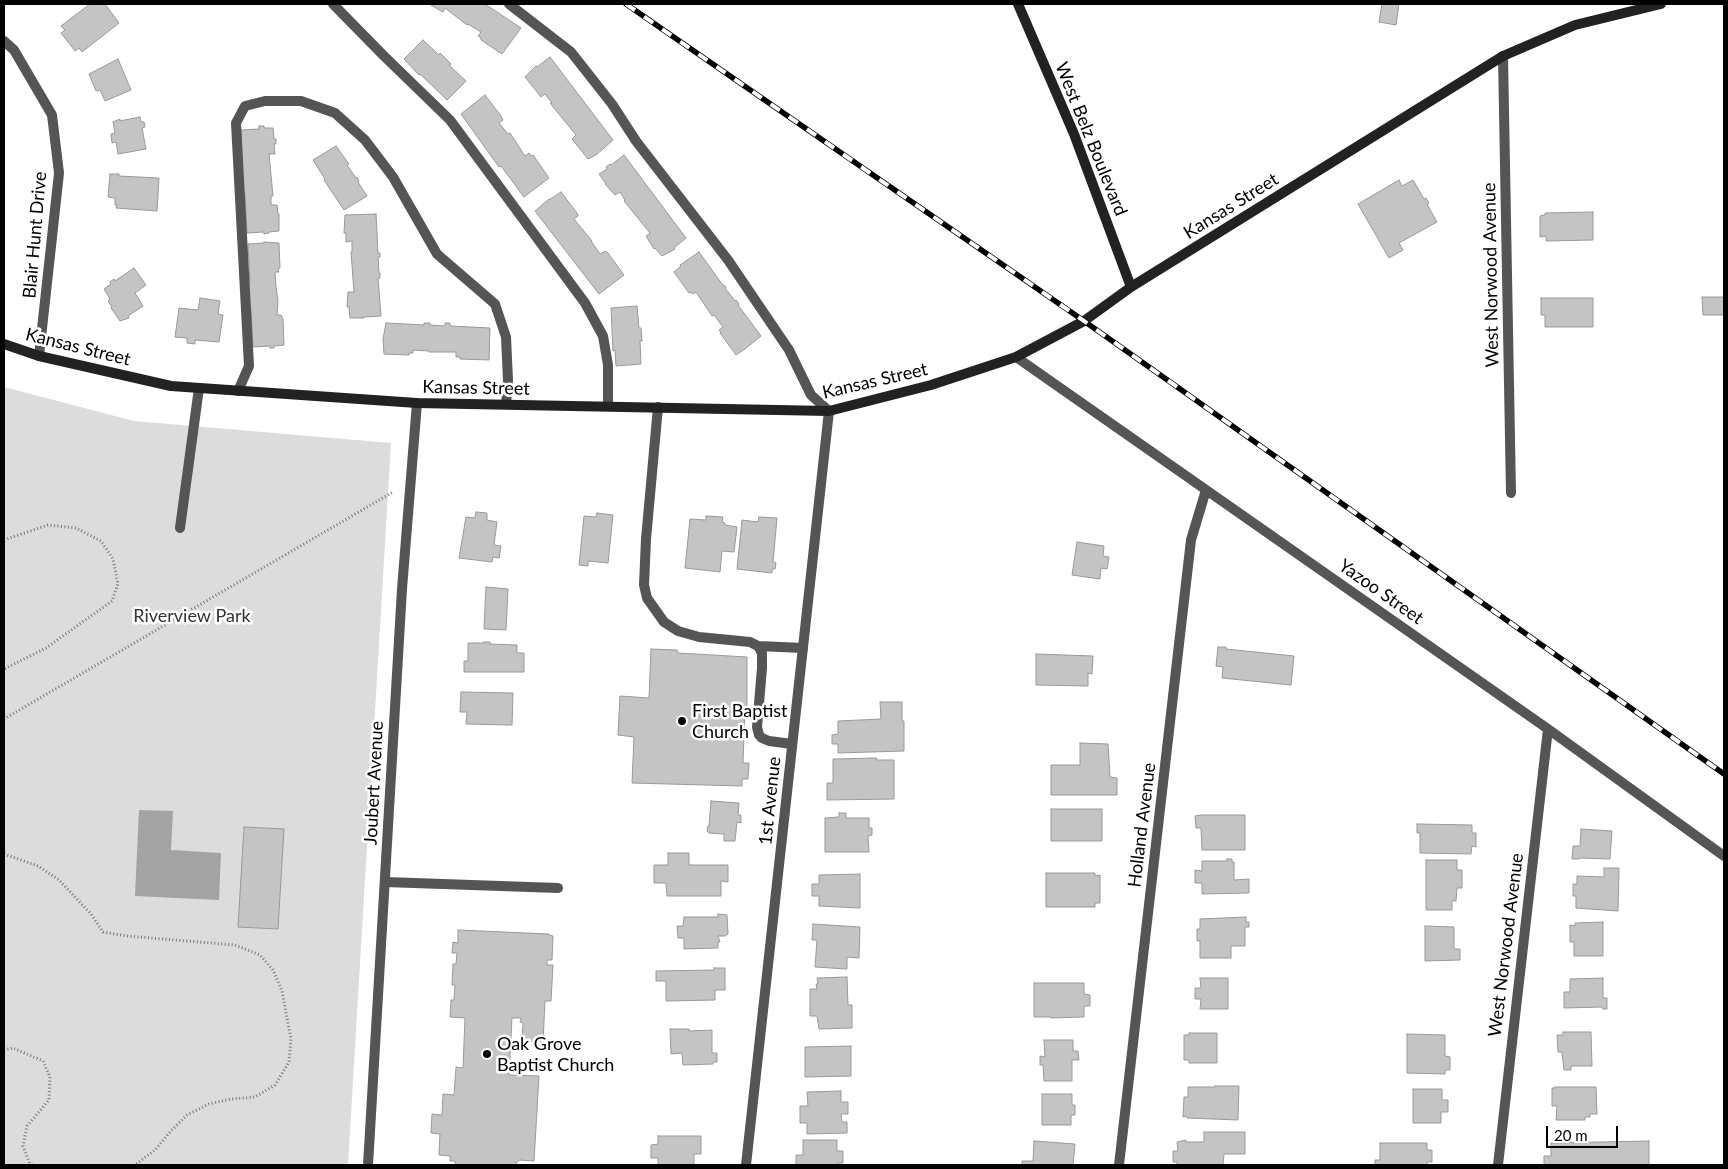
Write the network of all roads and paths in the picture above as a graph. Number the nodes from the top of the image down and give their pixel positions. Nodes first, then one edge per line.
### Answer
1 (333, 4) edge
2 (509, 4) edge
3 (1018, 4) edge
4 (1661, 4) edge
5 (4, 40) edge
6 (1503, 56) junction
7 (1131, 288) junction
8 (4, 344) edge
9 (39, 356) junction
10 (1016, 357) junction
11 (199, 388) junction
12 (238, 391) junction
13 (417, 403) junction
14 (506, 404) junction
15 (608, 406) junction
16 (658, 407) junction
17 (829, 411) junction
18 (411, 482) junction
19 (1206, 490) junction
20 (1511, 494) dead end
21 (180, 528) dead end
22 (4, 540) edge
23 (758, 646) junction
24 (803, 648) junction
25 (4, 669) edge
26 (4, 719) edge
27 (1548, 729) junction
28 (792, 744) junction
29 (4, 854) edge
30 (1724, 856) edge
31 (385, 882) junction
32 (558, 888) dead end
33 (4, 1050) edge
34 (32, 1165) edge
35 (135, 1165) edge
36 (368, 1165) edge
37 (746, 1165) edge
38 (1119, 1165) edge
39 (1498, 1165) edge

1 - 15 street
2 - 17 street
3 - 7 street, West Belz Boulevard
4 - 6 street, Kansas Street
5 - 9 street, Blair Hunt Drive
6 - 7 street, Kansas Street
6 - 20 street, West Norwood Avenue
7 - 10 street, Kansas Street
8 - 9 street, Kansas Street
9 - 11 street, Kansas Street
10 - 17 street, Kansas Street
10 - 19 street, Yazoo Street
11 - 12 street, Kansas Street
11 - 21 street
12 - 13 street, Kansas Street
12 - 14 street
13 - 14 street, Kansas Street
13 - 18 street, Joubert Avenue
14 - 15 street, Kansas Street
15 - 16 street, Kansas Street
16 - 17 street, Kansas Street
16 - 23 street
17 - 24 street, 1st Avenue
18 - 26 path
18 - 31 street, Joubert Avenue
19 - 27 street, Yazoo Street
19 - 38 street, Holland Avenue
22 - 25 path
23 - 24 street
23 - 28 street
24 - 28 street, 1st Avenue
27 - 30 street, Yazoo Street
27 - 39 street, West Norwood Avenue
28 - 37 street, 1st Avenue
29 - 35 path
31 - 32 street
31 - 36 street, Joubert Avenue
33 - 34 path

